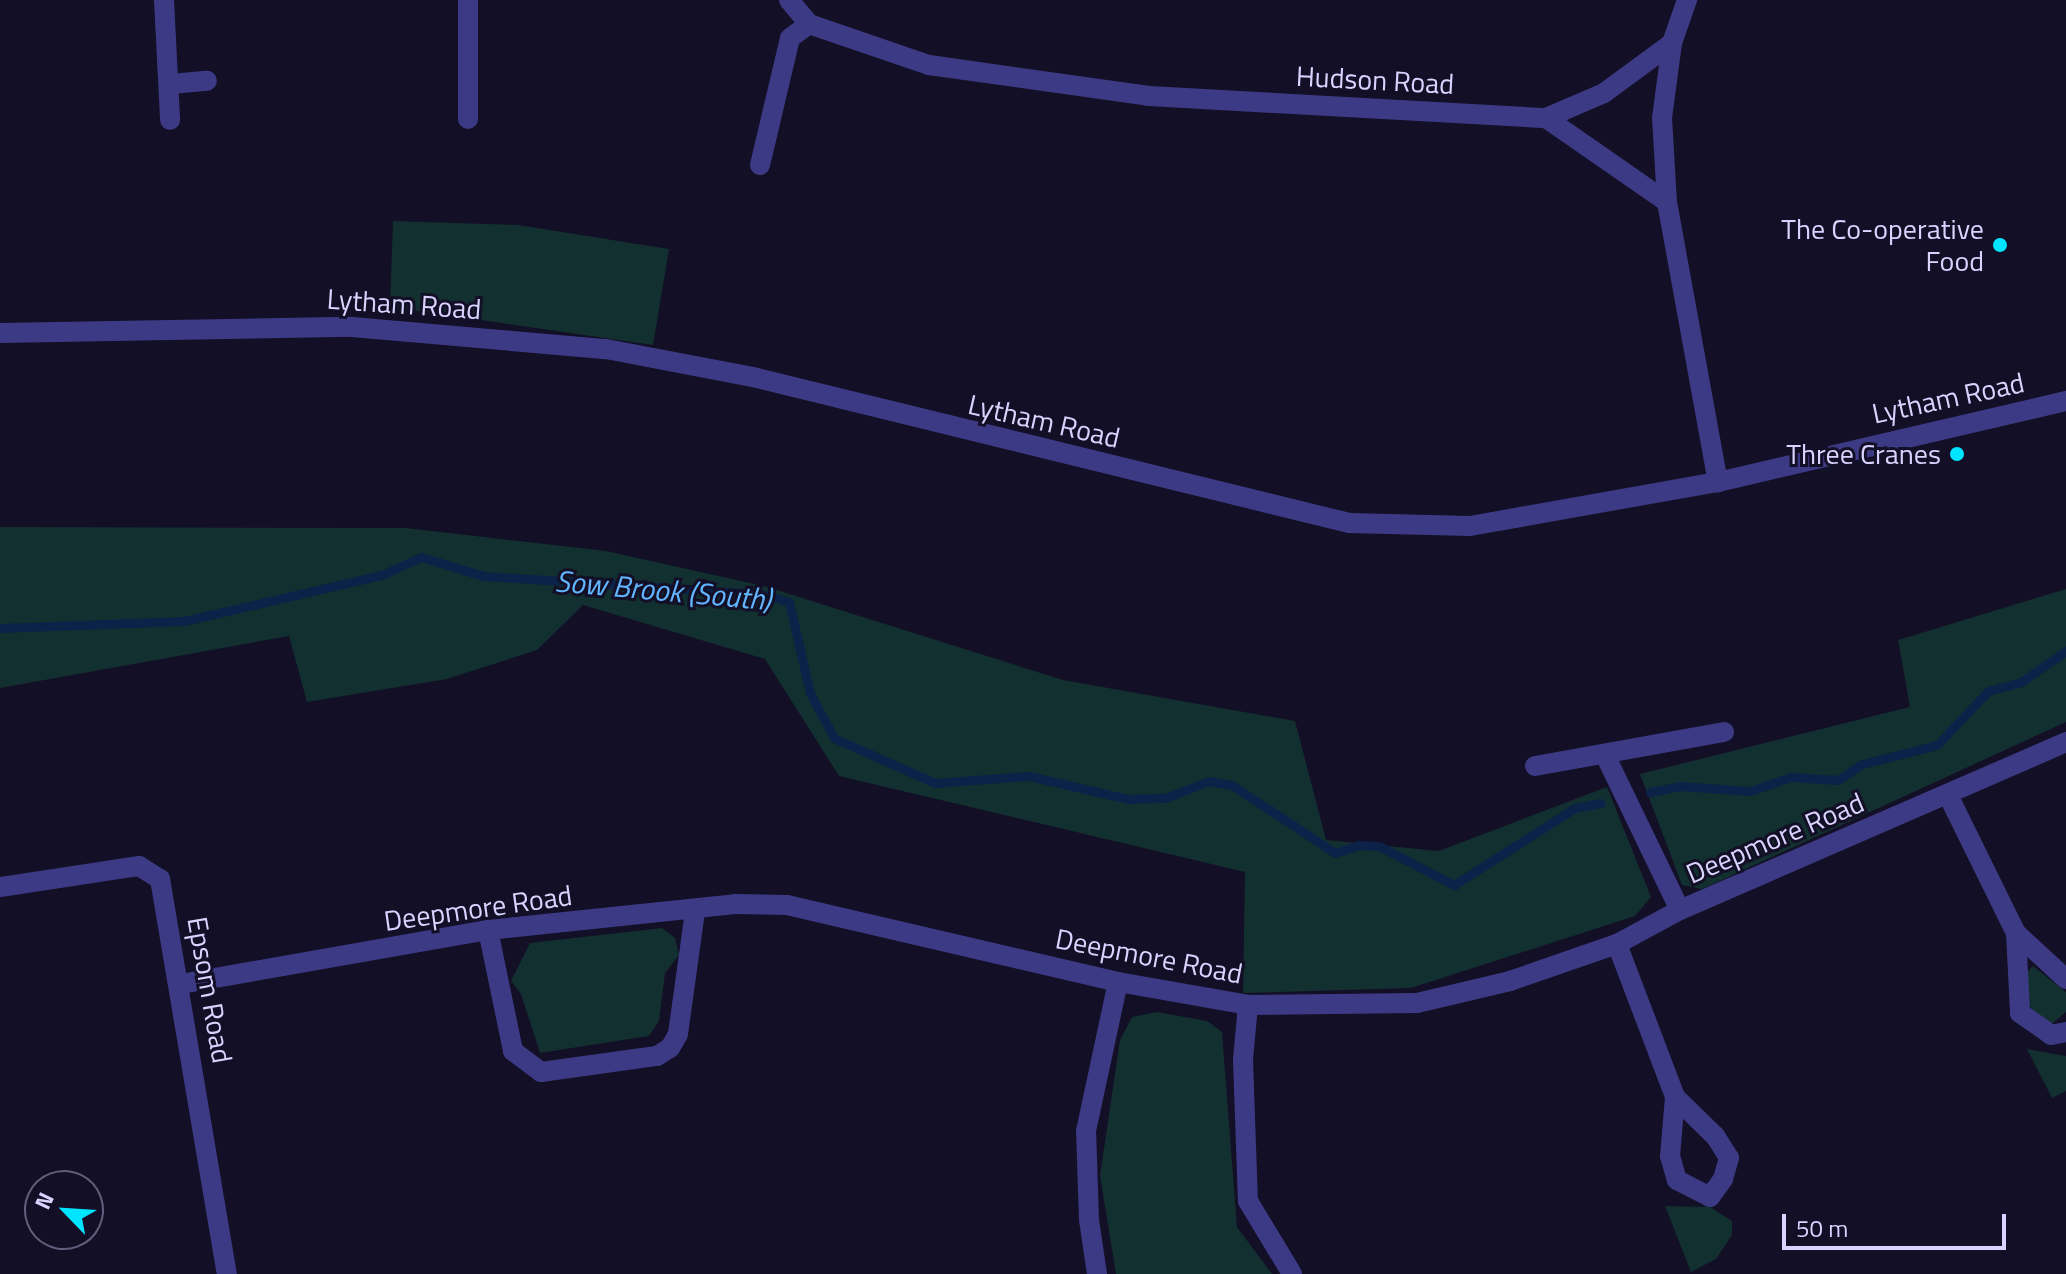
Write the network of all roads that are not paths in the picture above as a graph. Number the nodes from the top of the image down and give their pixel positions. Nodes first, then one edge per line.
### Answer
1 (164, 0) edge
2 (468, 0) edge
3 (789, 0) edge
4 (1687, 0) edge
5 (809, 24) junction
6 (1672, 43) junction
7 (207, 81) dead end
8 (170, 84) junction
9 (1546, 118) junction
10 (468, 119) dead end
11 (170, 120) dead end
12 (760, 165) dead end
13 (1667, 202) junction
14 (0, 333) edge
15 (2066, 401) edge
16 (1718, 482) junction
17 (1724, 732) dead end
18 (2066, 742) edge
19 (1606, 757) junction
20 (1535, 766) dead end
21 (1948, 795) junction
22 (0, 887) edge
23 (1680, 910) junction
24 (695, 911) junction
25 (488, 930) junction
26 (2016, 933) junction
27 (1617, 944) junction
28 (2066, 979) edge
29 (1118, 982) junction
30 (181, 984) junction
31 (1248, 1005) junction
32 (2066, 1032) edge
33 (1675, 1097) dead end
34 (227, 1274) edge
35 (1097, 1274) edge
36 (1292, 1274) edge

1 - 8 street
2 - 10 street
3 - 5 street
4 - 6 street
5 - 9 street, Hudson Road
5 - 12 street
6 - 9 street
6 - 13 street
7 - 8 street
8 - 11 street
9 - 13 street
13 - 16 street
14 - 16 street, Lytham Road
15 - 16 street, Lytham Road
17 - 19 street
18 - 21 street, Deepmore Road
19 - 20 street
19 - 23 street
21 - 23 street, Deepmore Road
21 - 26 street
22 - 30 street, Epsom Road
23 - 27 street, Deepmore Road
24 - 25 street, Deepmore Road
24 - 25 street
24 - 29 street, Deepmore Road
25 - 30 street, Deepmore Road
26 - 28 street
26 - 32 street
27 - 31 street, Deepmore Road
27 - 33 street
29 - 31 street, Deepmore Road
29 - 35 street
30 - 34 street, Epsom Road
31 - 36 street

